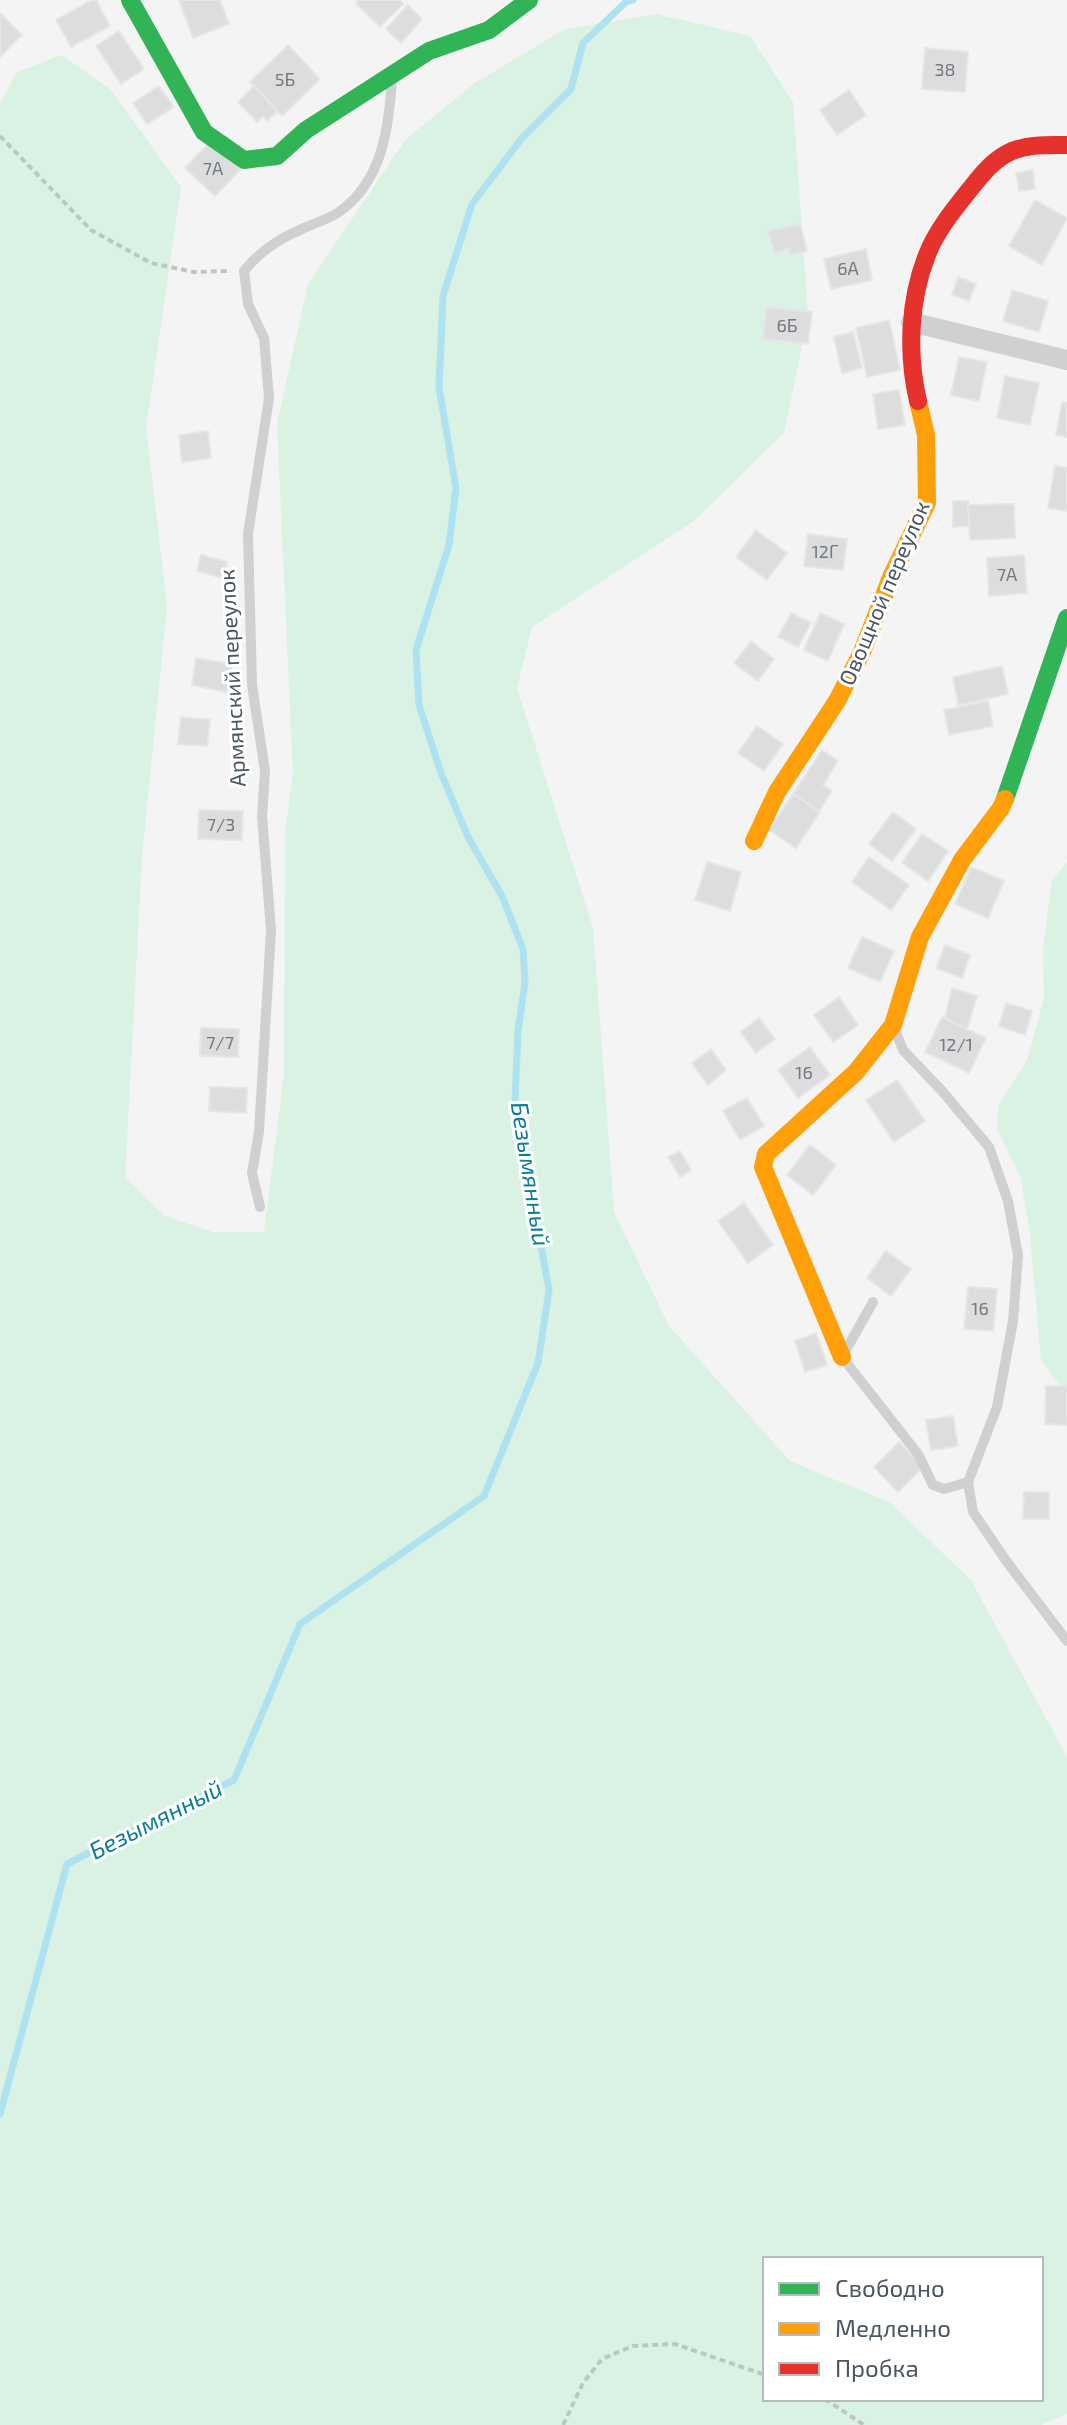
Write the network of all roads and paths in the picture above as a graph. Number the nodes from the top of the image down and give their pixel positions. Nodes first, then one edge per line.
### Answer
1 (130, 0) edge
2 (529, 0) edge
3 (392, 76) junction
4 (0, 136) edge
5 (1067, 145) edge
6 (244, 271) junction
7 (911, 322) junction
8 (1067, 360) edge
9 (1067, 618) edge
10 (1063, 645) edge
11 (754, 841) dead end
12 (893, 1025) junction
13 (260, 1207) dead end
14 (873, 1302) dead end
15 (842, 1357) junction
16 (968, 1482) junction
17 (1067, 1641) edge
18 (763, 2374) edge
19 (828, 2401) edge
20 (563, 2425) edge
21 (864, 2425) edge

1 - 3 street
2 - 3 street
3 - 6 lane
4 - 6 path
5 - 7 street, Овощной переулок
6 - 13 lane, Армянский переулок
7 - 8 street
7 - 11 street, Овощной переулок
9 - 10 street
10 - 12 street
12 - 15 street
12 - 16 lane
14 - 15 lane
15 - 16 lane
16 - 17 lane
18 - 20 path
19 - 21 path

